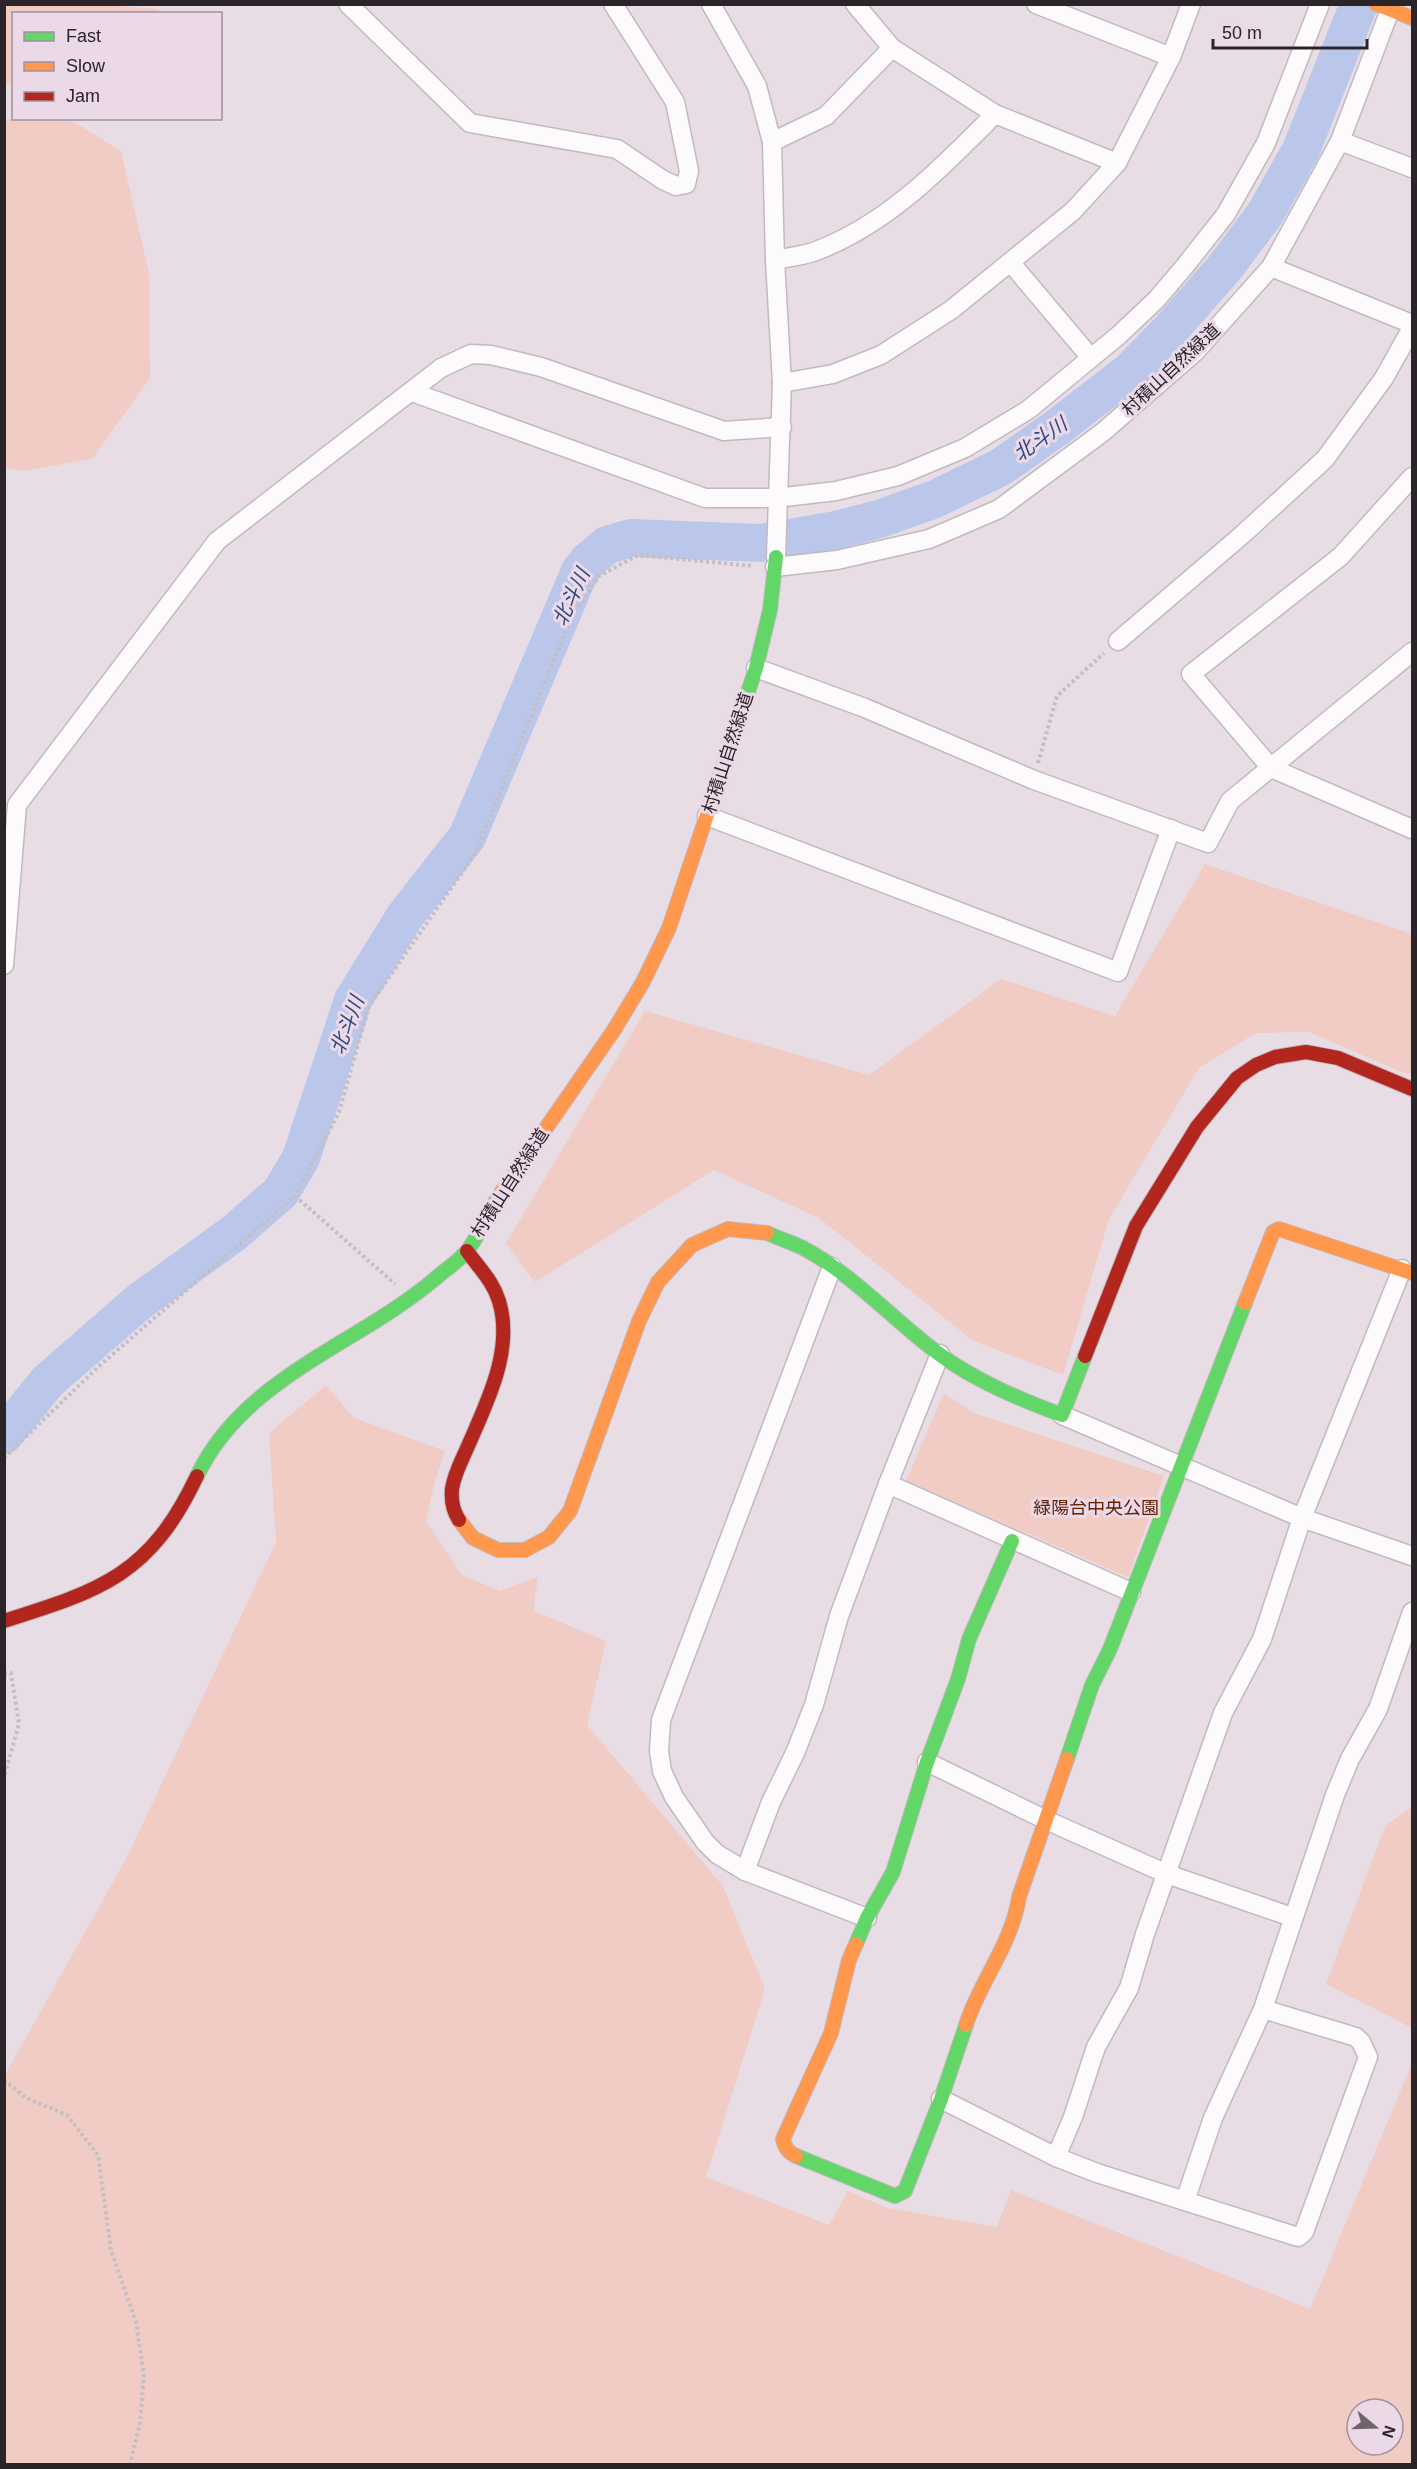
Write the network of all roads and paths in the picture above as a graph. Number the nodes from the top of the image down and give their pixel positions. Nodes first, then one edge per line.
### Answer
1 (348, 4) edge
2 (613, 4) edge
3 (711, 4) edge
4 (855, 4) edge
5 (1036, 4) edge
6 (1191, 4) edge
7 (1320, 4) edge
8 (1383, 7) edge
9 (1413, 18) edge
10 (892, 48) junction
11 (1171, 57) junction
12 (995, 114) junction
13 (1340, 141) junction
14 (772, 142) junction
15 (1117, 163) junction
16 (1413, 168) edge
17 (775, 260) junction
18 (1011, 262) junction
19 (1271, 267) junction
20 (1413, 326) edge
21 (1091, 358) junction
22 (782, 383) junction
23 (412, 392) junction
24 (782, 427) junction
25 (1413, 477) edge
26 (776, 505) junction
27 (775, 562) junction
28 (1118, 641) joint
29 (1409, 664) edge
30 (756, 668) junction
31 (1271, 768) junction
32 (1034, 780) junction
33 (708, 816) junction
34 (1171, 829) junction
35 (1413, 829) edge
36 (4, 965) edge
37 (1413, 1089) edge
38 (295, 1196) junction
39 (467, 1251) junction
40 (832, 1267) junction
41 (1407, 1271) edge
42 (411, 1299) junction
43 (940, 1354) junction
44 (1062, 1415) junction
45 (4, 1458) edge
46 (1182, 1465) junction
47 (888, 1484) junction
48 (1302, 1518) junction
49 (1012, 1541) junction
50 (1413, 1556) edge
51 (1131, 1592) junction
52 (1413, 1612) edge
53 (4, 1621) edge
54 (4, 1673) edge
55 (927, 1762) junction
56 (4, 1777) edge
57 (1046, 1820) junction
58 (745, 1871) junction
59 (1167, 1874) junction
60 (1292, 1917) junction
61 (867, 1918) junction
62 (1263, 2008) junction
63 (4, 2080) edge
64 (941, 2099) junction
65 (1056, 2157) junction
66 (1185, 2201) junction
67 (130, 2464) edge

1 - 2 street
3 - 14 street
4 - 10 street
5 - 11 street
6 - 11 street
7 - 21 street
8 - 9 street
8 - 13 street, 村積山自然緑道
10 - 12 street
10 - 14 street
11 - 15 street
12 - 15 street
12 - 17 street
13 - 16 street
13 - 19 street, 村積山自然緑道
14 - 17 street
15 - 18 street
17 - 22 street
18 - 21 street
18 - 22 street
19 - 20 street
19 - 27 street, 村積山自然緑道
20 - 28 street
21 - 26 street
22 - 24 street
23 - 24 street
23 - 26 street
23 - 36 street
24 - 26 street
25 - 31 street
26 - 27 street
27 - 30 street, 村積山自然緑道
27 - 38 path
28 - 32 path
29 - 31 street
30 - 32 street
30 - 33 street, 村積山自然緑道
31 - 34 street
31 - 35 street
32 - 34 street
33 - 34 street
33 - 39 street, 村積山自然緑道
37 - 44 street
38 - 42 path
38 - 45 path
39 - 40 street
39 - 42 street, 村積山自然緑道
40 - 43 street
40 - 58 street
41 - 46 street
41 - 48 street
42 - 53 street, 村積山自然緑道
43 - 44 street
43 - 47 street
44 - 46 street
46 - 48 street
46 - 51 street
47 - 49 street
47 - 58 street
48 - 50 street
48 - 59 street
49 - 51 street
49 - 55 street
51 - 57 street
52 - 60 street
54 - 56 path
55 - 57 street
55 - 61 street
57 - 59 street
57 - 64 street
58 - 61 street
59 - 60 street
59 - 65 street
60 - 62 street
61 - 64 street
62 - 66 street
62 - 66 street
63 - 67 path
64 - 65 street
65 - 66 street

